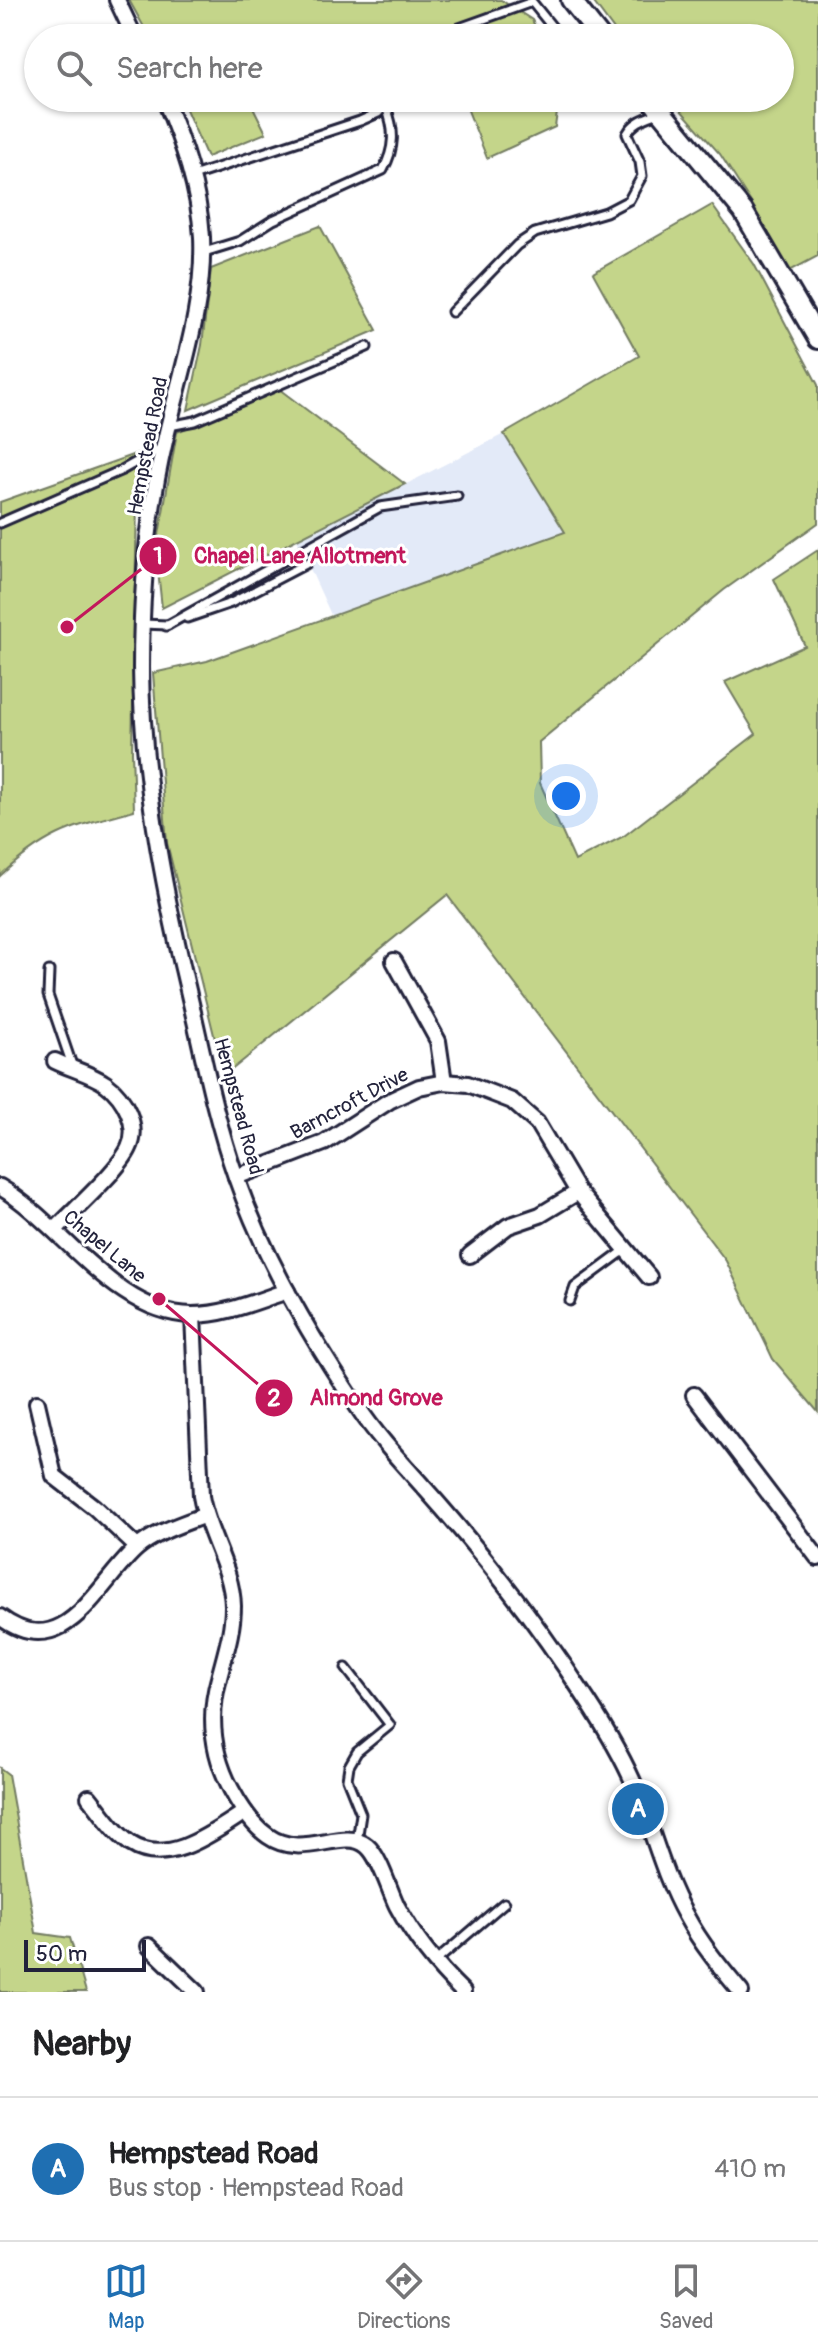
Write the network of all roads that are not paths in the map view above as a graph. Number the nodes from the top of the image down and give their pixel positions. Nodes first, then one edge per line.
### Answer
1 (117, 0) edge
2 (571, 0) edge
3 (128, 24) edge
4 (470, 24) edge
5 (550, 24) edge
6 (590, 24) edge
7 (170, 112) edge
8 (377, 112) edge
9 (388, 112) edge
10 (649, 112) edge
11 (662, 112) edge
12 (193, 176) junction
13 (201, 253) junction
14 (452, 312) dead end
15 (818, 339) edge
16 (367, 347) dead end
17 (169, 426) junction
18 (163, 447) junction
19 (457, 496) dead end
20 (0, 523) edge
21 (306, 564) dead end
22 (142, 624) junction
23 (166, 626) junction
24 (394, 961) dead end
25 (49, 971) dead end
26 (55, 1061) dead end
27 (74, 1070) junction
28 (444, 1082) junction
29 (236, 1177) junction
30 (0, 1187) edge
31 (578, 1192) junction
32 (55, 1230) junction
33 (625, 1250) junction
34 (470, 1255) dead end
35 (649, 1277) dead end
36 (287, 1291) junction
37 (570, 1301) dead end
38 (193, 1315) junction
39 (694, 1395) dead end
40 (37, 1403) dead end
41 (205, 1515) junction
42 (137, 1547) junction
43 (818, 1558) edge
44 (0, 1617) edge
45 (346, 1668) dead end
46 (89, 1797) dead end
47 (245, 1812) junction
48 (357, 1841) junction
49 (504, 1903) dead end
50 (149, 1946) dead end
51 (435, 1962) junction
52 (197, 1992) edge
53 (463, 1992) edge
54 (741, 1992) edge

1 - 3 street
2 - 6 street
4 - 5 lane
7 - 12 street, Hempstead Road
8 - 12 lane
9 - 13 lane
10 - 14 lane
11 - 15 street
12 - 13 street, Hempstead Road
13 - 17 street, Hempstead Road
16 - 17 lane
17 - 18 street, Hempstead Road
18 - 20 lane
18 - 22 street, Hempstead Road
19 - 23 lane
21 - 23 lane
22 - 23 lane
22 - 29 street, Hempstead Road
24 - 28 street
25 - 27 lane
26 - 27 street
27 - 32 street
28 - 29 street, Barncroft Drive
28 - 31 street, Barncroft Drive
29 - 36 street, Hempstead Road
30 - 32 street, Chapel Lane
31 - 33 street, Barncroft Drive
31 - 34 street
32 - 38 street, Chapel Lane
33 - 35 street, Barncroft Drive
33 - 37 lane
36 - 38 street, Chapel Lane
36 - 54 street, Hempstead Road
38 - 41 street
39 - 43 street
40 - 42 street
41 - 42 street
41 - 47 street
42 - 44 street
45 - 48 lane
46 - 47 street
47 - 48 street
48 - 51 street
49 - 51 lane
50 - 52 street
51 - 53 street

